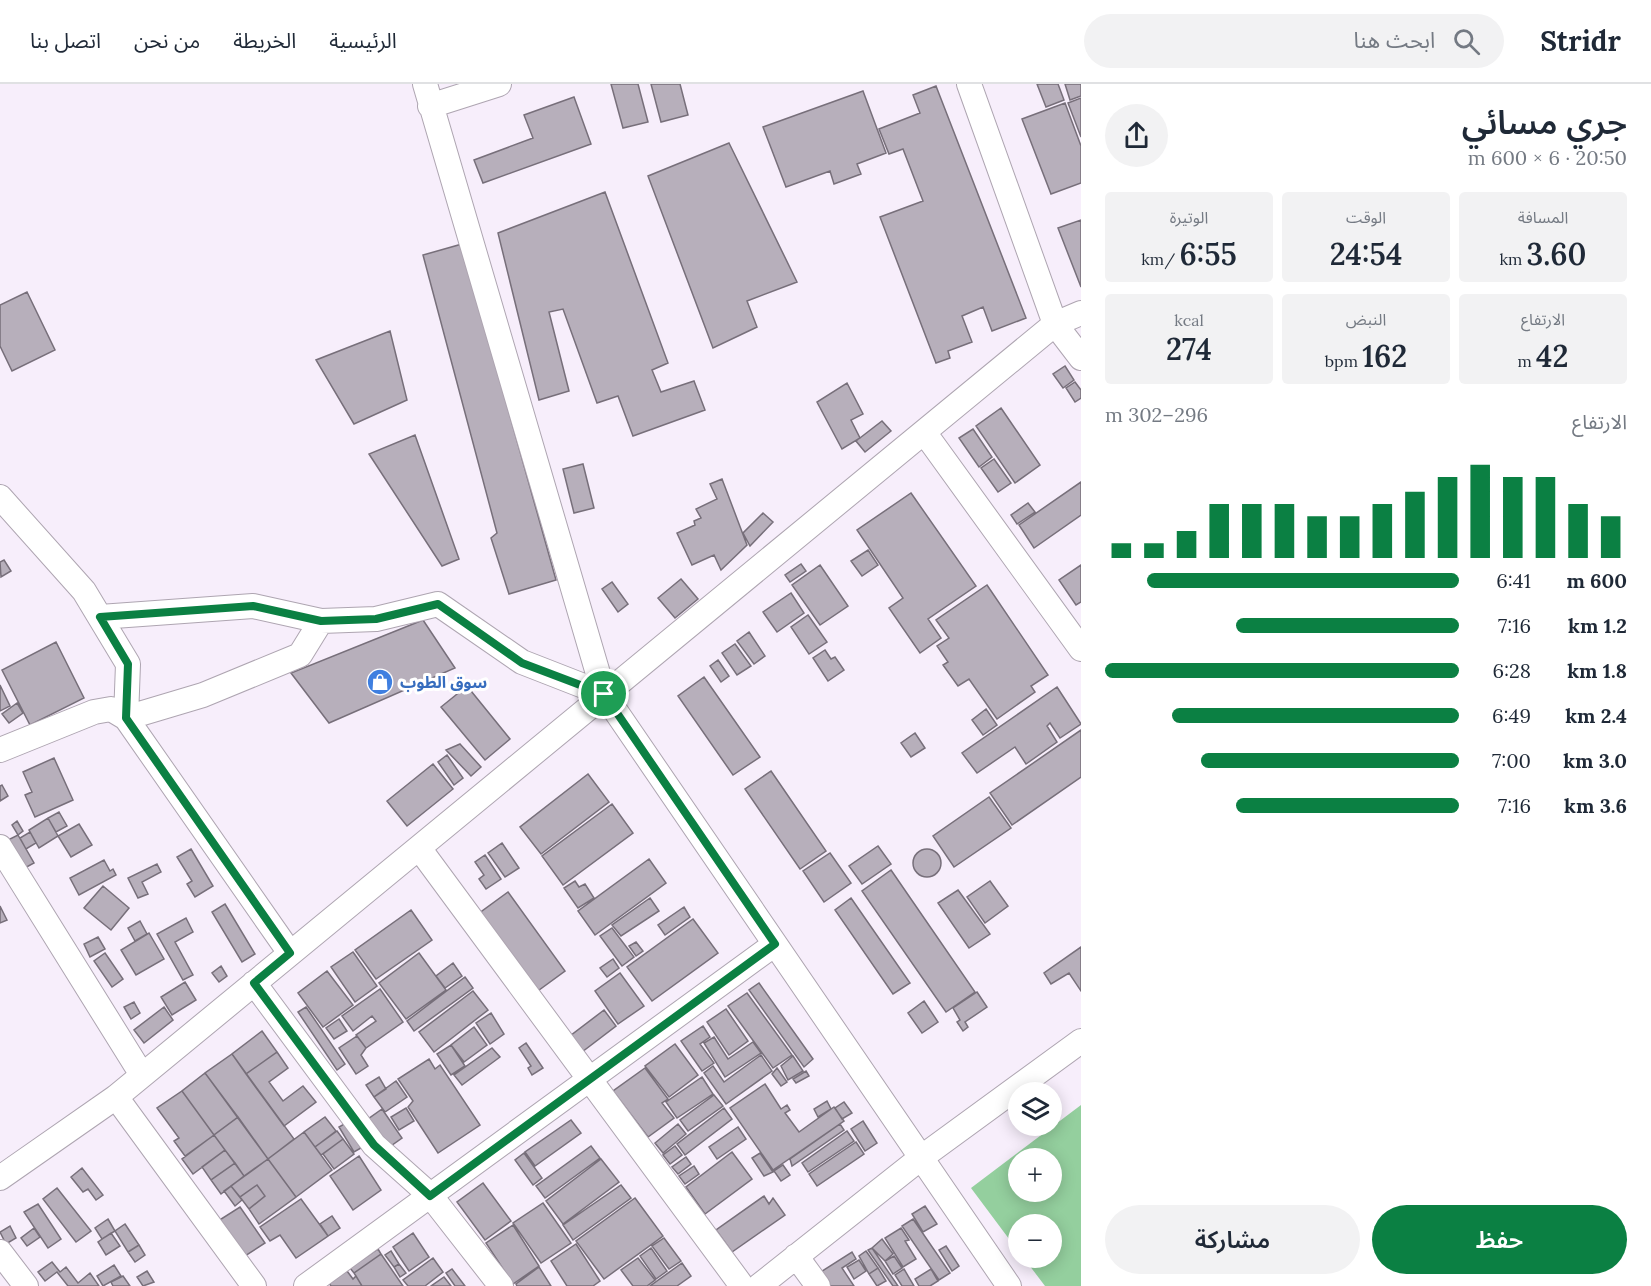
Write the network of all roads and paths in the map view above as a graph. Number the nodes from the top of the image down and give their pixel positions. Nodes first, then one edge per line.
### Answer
1 (499, 84) edge
2 (969, 84) edge
3 (428, 95) edge
4 (1081, 313) edge
5 (1054, 324) junction
6 (1081, 358) edge
7 (924, 432) junction
8 (0, 497) edge
9 (100, 617) junction
10 (321, 621) junction
11 (1081, 649) edge
12 (604, 694) junction
13 (126, 718) junction
14 (0, 750) edge
15 (0, 847) edge
16 (419, 848) junction
17 (775, 944) junction
18 (290, 953) junction
19 (254, 983) junction
20 (1081, 1041) edge
21 (142, 1075) junction
22 (589, 1079) junction
23 (116, 1097) junction
24 (922, 1157) junction
25 (0, 1178) edge
26 (430, 1196) junction
27 (0, 1251) edge
28 (796, 1256) junction
29 (26, 1286) edge
30 (254, 1286) edge
31 (306, 1286) edge
32 (501, 1286) edge
33 (742, 1286) edge
34 (759, 1286) edge
35 (818, 1286) edge
36 (1009, 1286) edge

1 - 3 street
2 - 5 street
3 - 12 street
4 - 5 street
5 - 6 street
5 - 7 street
7 - 11 street
7 - 12 street
8 - 9 street
9 - 10 street
9 - 13 street
10 - 12 street
10 - 13 street
12 - 16 street
12 - 17 street
13 - 14 street
13 - 18 street
15 - 21 street
16 - 18 street
16 - 22 street
17 - 22 street
17 - 24 street
18 - 19 street
19 - 21 street
19 - 26 street
20 - 24 street
21 - 23 street
22 - 26 street
22 - 33 street
23 - 25 street
23 - 30 street
24 - 28 street
24 - 36 street
26 - 31 street
26 - 32 street
27 - 29 street
28 - 34 street
28 - 35 street

